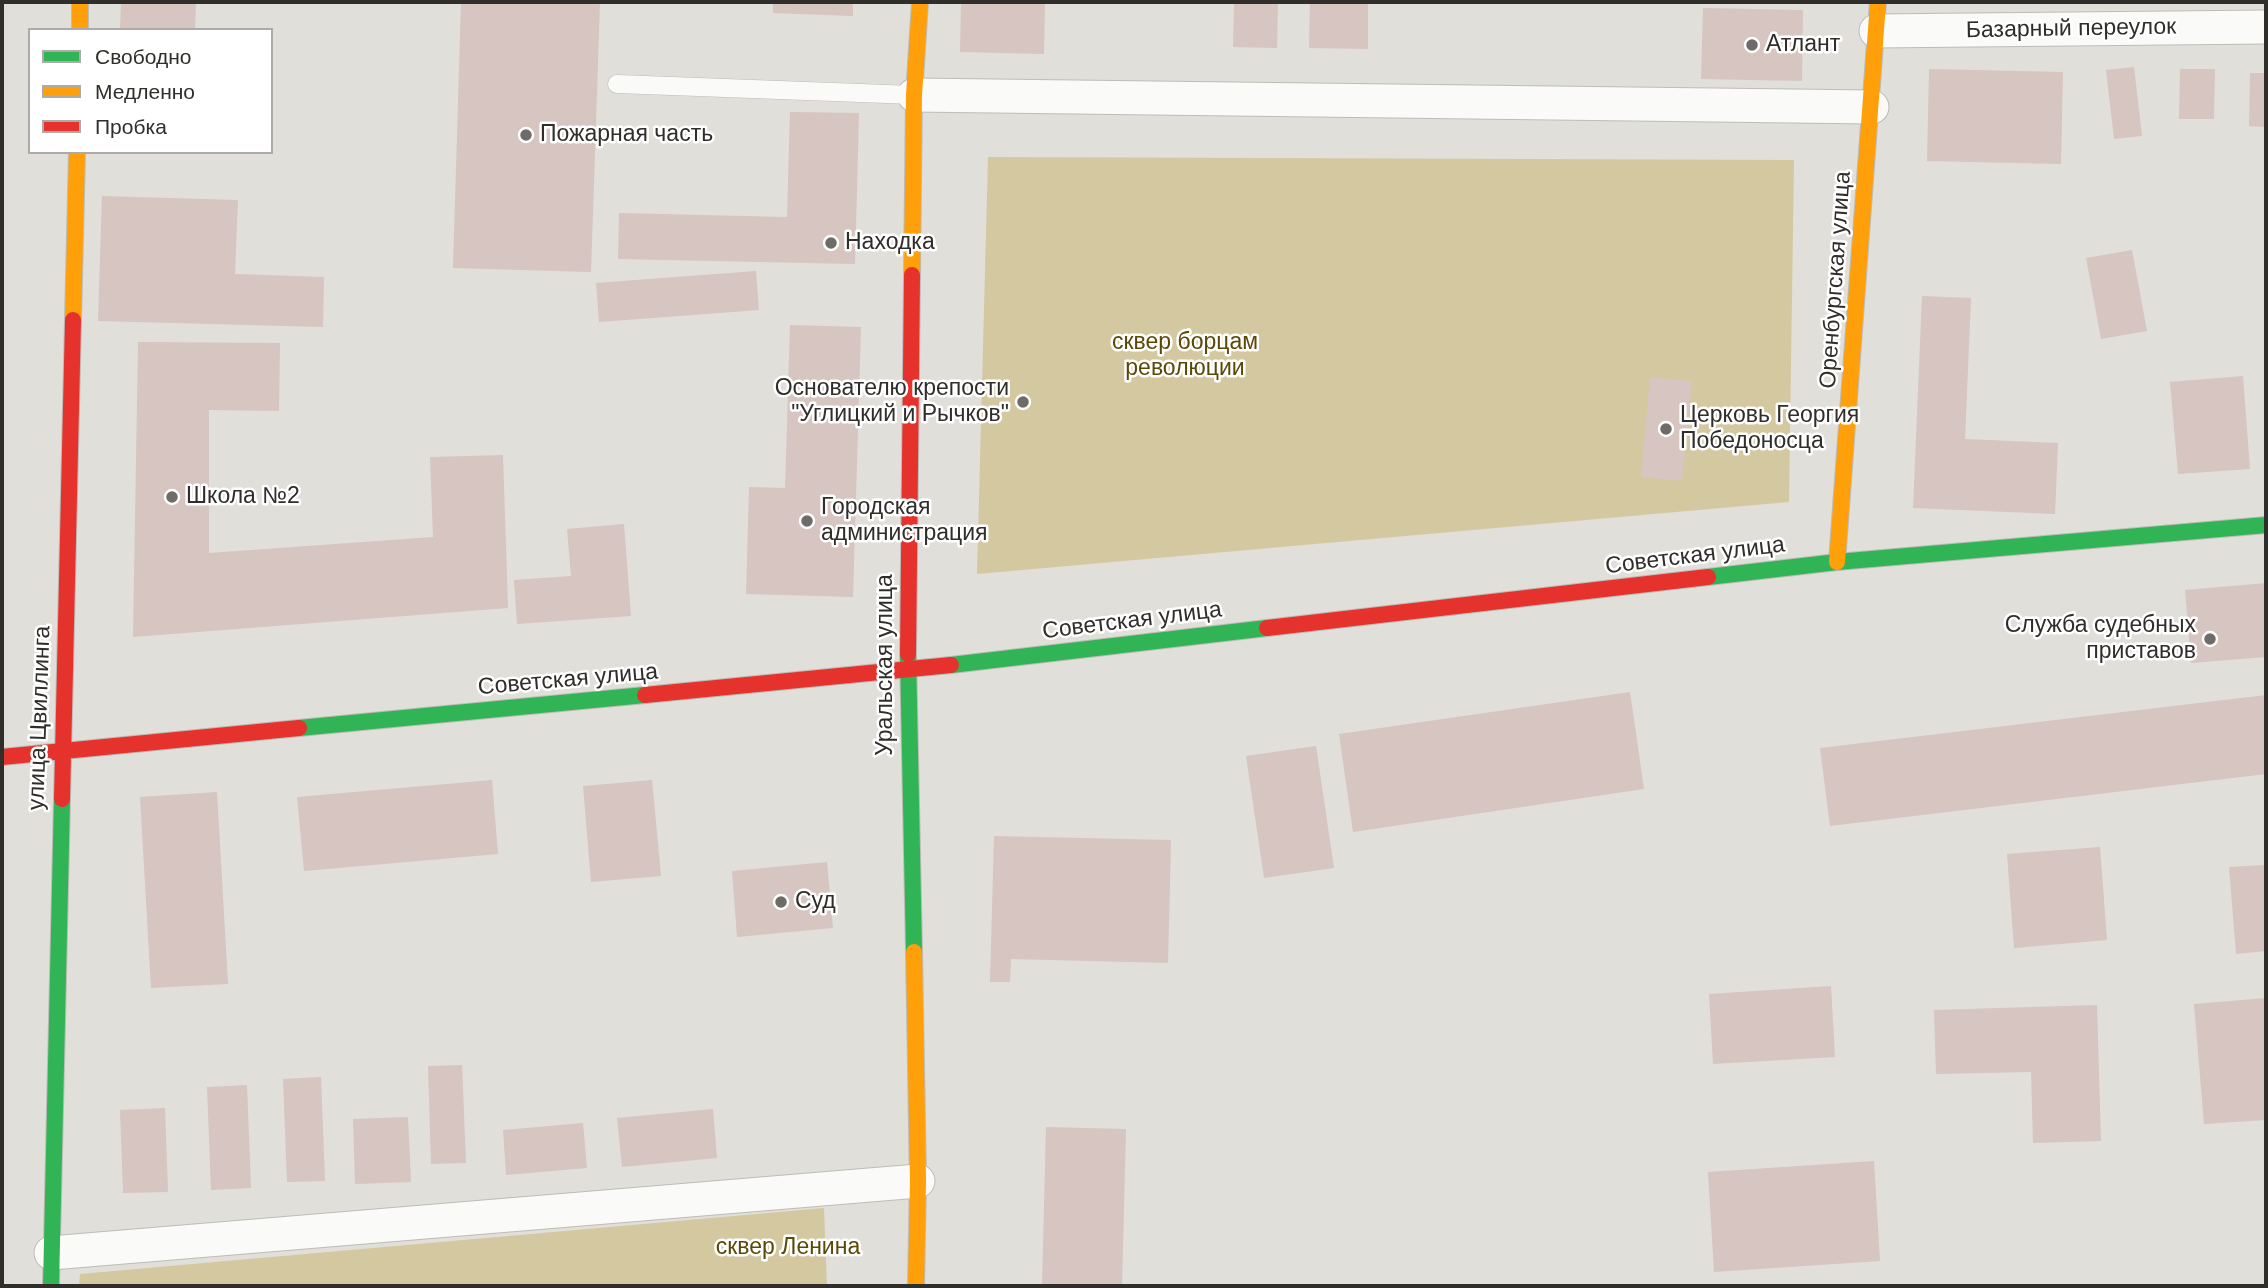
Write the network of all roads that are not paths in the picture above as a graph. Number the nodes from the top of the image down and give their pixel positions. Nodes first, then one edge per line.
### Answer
1 (80, 2) edge
2 (920, 2) edge
3 (1877, 16) edge
4 (2266, 27) edge
5 (80, 28) edge
6 (617, 84) dead end
7 (914, 95) junction
8 (1872, 107) junction
9 (77, 154) edge
10 (2266, 525) edge
11 (1837, 562) junction
12 (908, 670) junction
13 (64, 752) junction
14 (2, 757) edge
15 (918, 1181) junction
16 (51, 1253) junction
17 (51, 1286) edge
18 (916, 1286) edge

1 - 5 street
2 - 7 street, Уральская улица
3 - 4 street, Базарный переулок
3 - 8 street, Оренбургская улица
6 - 7 lane
7 - 8 street
7 - 12 street, Уральская улица
8 - 11 street, Оренбургская улица
9 - 13 street, улица Цвиллинга
10 - 11 street, Советская улица
11 - 12 street, Советская улица
12 - 13 street, Советская улица
12 - 15 street, Уральская улица
13 - 14 street, Советская улица
13 - 16 street, улица Цвиллинга
15 - 16 street
15 - 18 street, Уральская улица
16 - 17 street, улица Цвиллинга

